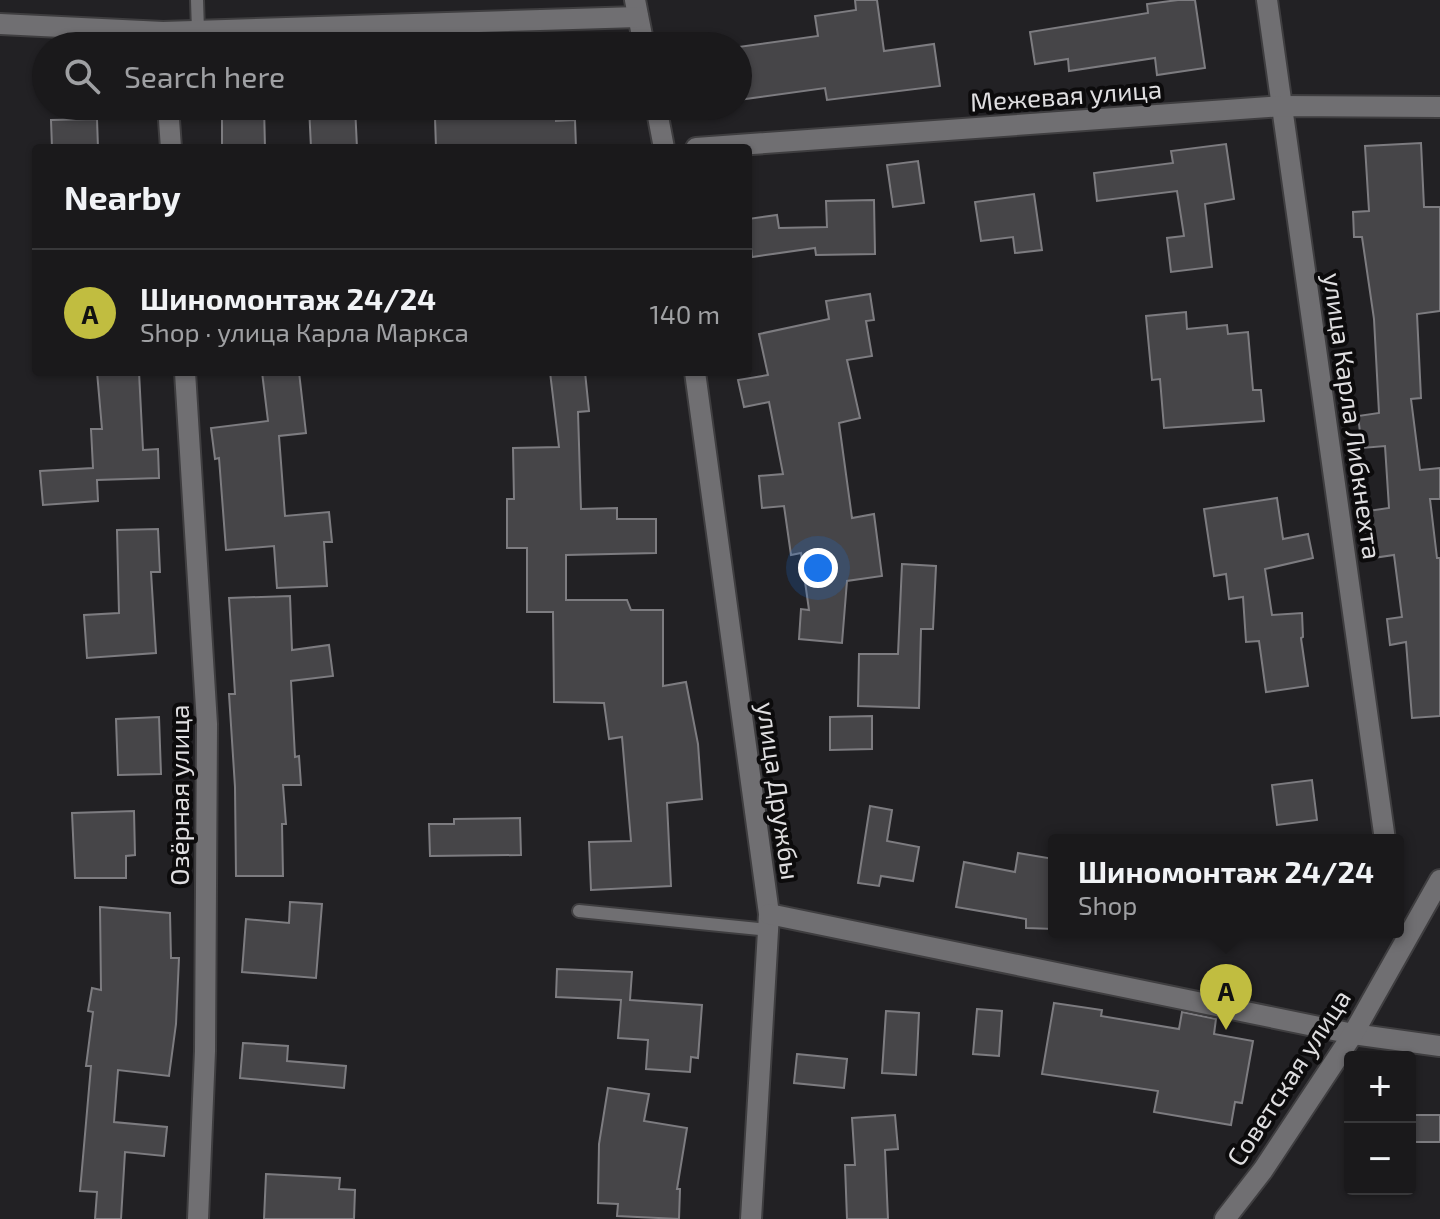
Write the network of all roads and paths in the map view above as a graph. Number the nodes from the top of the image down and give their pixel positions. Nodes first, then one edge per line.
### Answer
1 (197, 0) edge
2 (1267, 0) edge
3 (637, 8) edge
4 (0, 24) edge
5 (198, 31) junction
6 (87, 32) edge
7 (194, 32) edge
8 (641, 32) edge
9 (1282, 106) junction
10 (1440, 107) edge
11 (169, 120) edge
12 (659, 120) edge
13 (171, 144) edge
14 (663, 144) edge
15 (752, 144) edge
16 (185, 376) edge
17 (696, 376) edge
18 (1384, 834) edge
19 (1440, 880) edge
20 (579, 911) dead end
21 (769, 922) junction
22 (1404, 934) edge
23 (1399, 941) edge
24 (1353, 1034) junction
25 (1440, 1046) edge
26 (198, 1219) edge
27 (751, 1219) edge
28 (1225, 1219) edge

1 - 5 lane
2 - 9 street, улица Карла Либкнехта
3 - 5 street
3 - 8 street
4 - 6 street
5 - 7 street
9 - 10 street, Межевая улица
9 - 15 street, Межевая улица
9 - 18 street, улица Карла Либкнехта
11 - 13 street
12 - 14 street
16 - 26 street, Озёрная улица
17 - 21 street, улица Дружбы
19 - 22 street, Советская улица
20 - 21 lane
21 - 24 street
21 - 27 street, улица Дружбы
23 - 24 street, Советская улица
24 - 25 street
24 - 28 street, Советская улица

